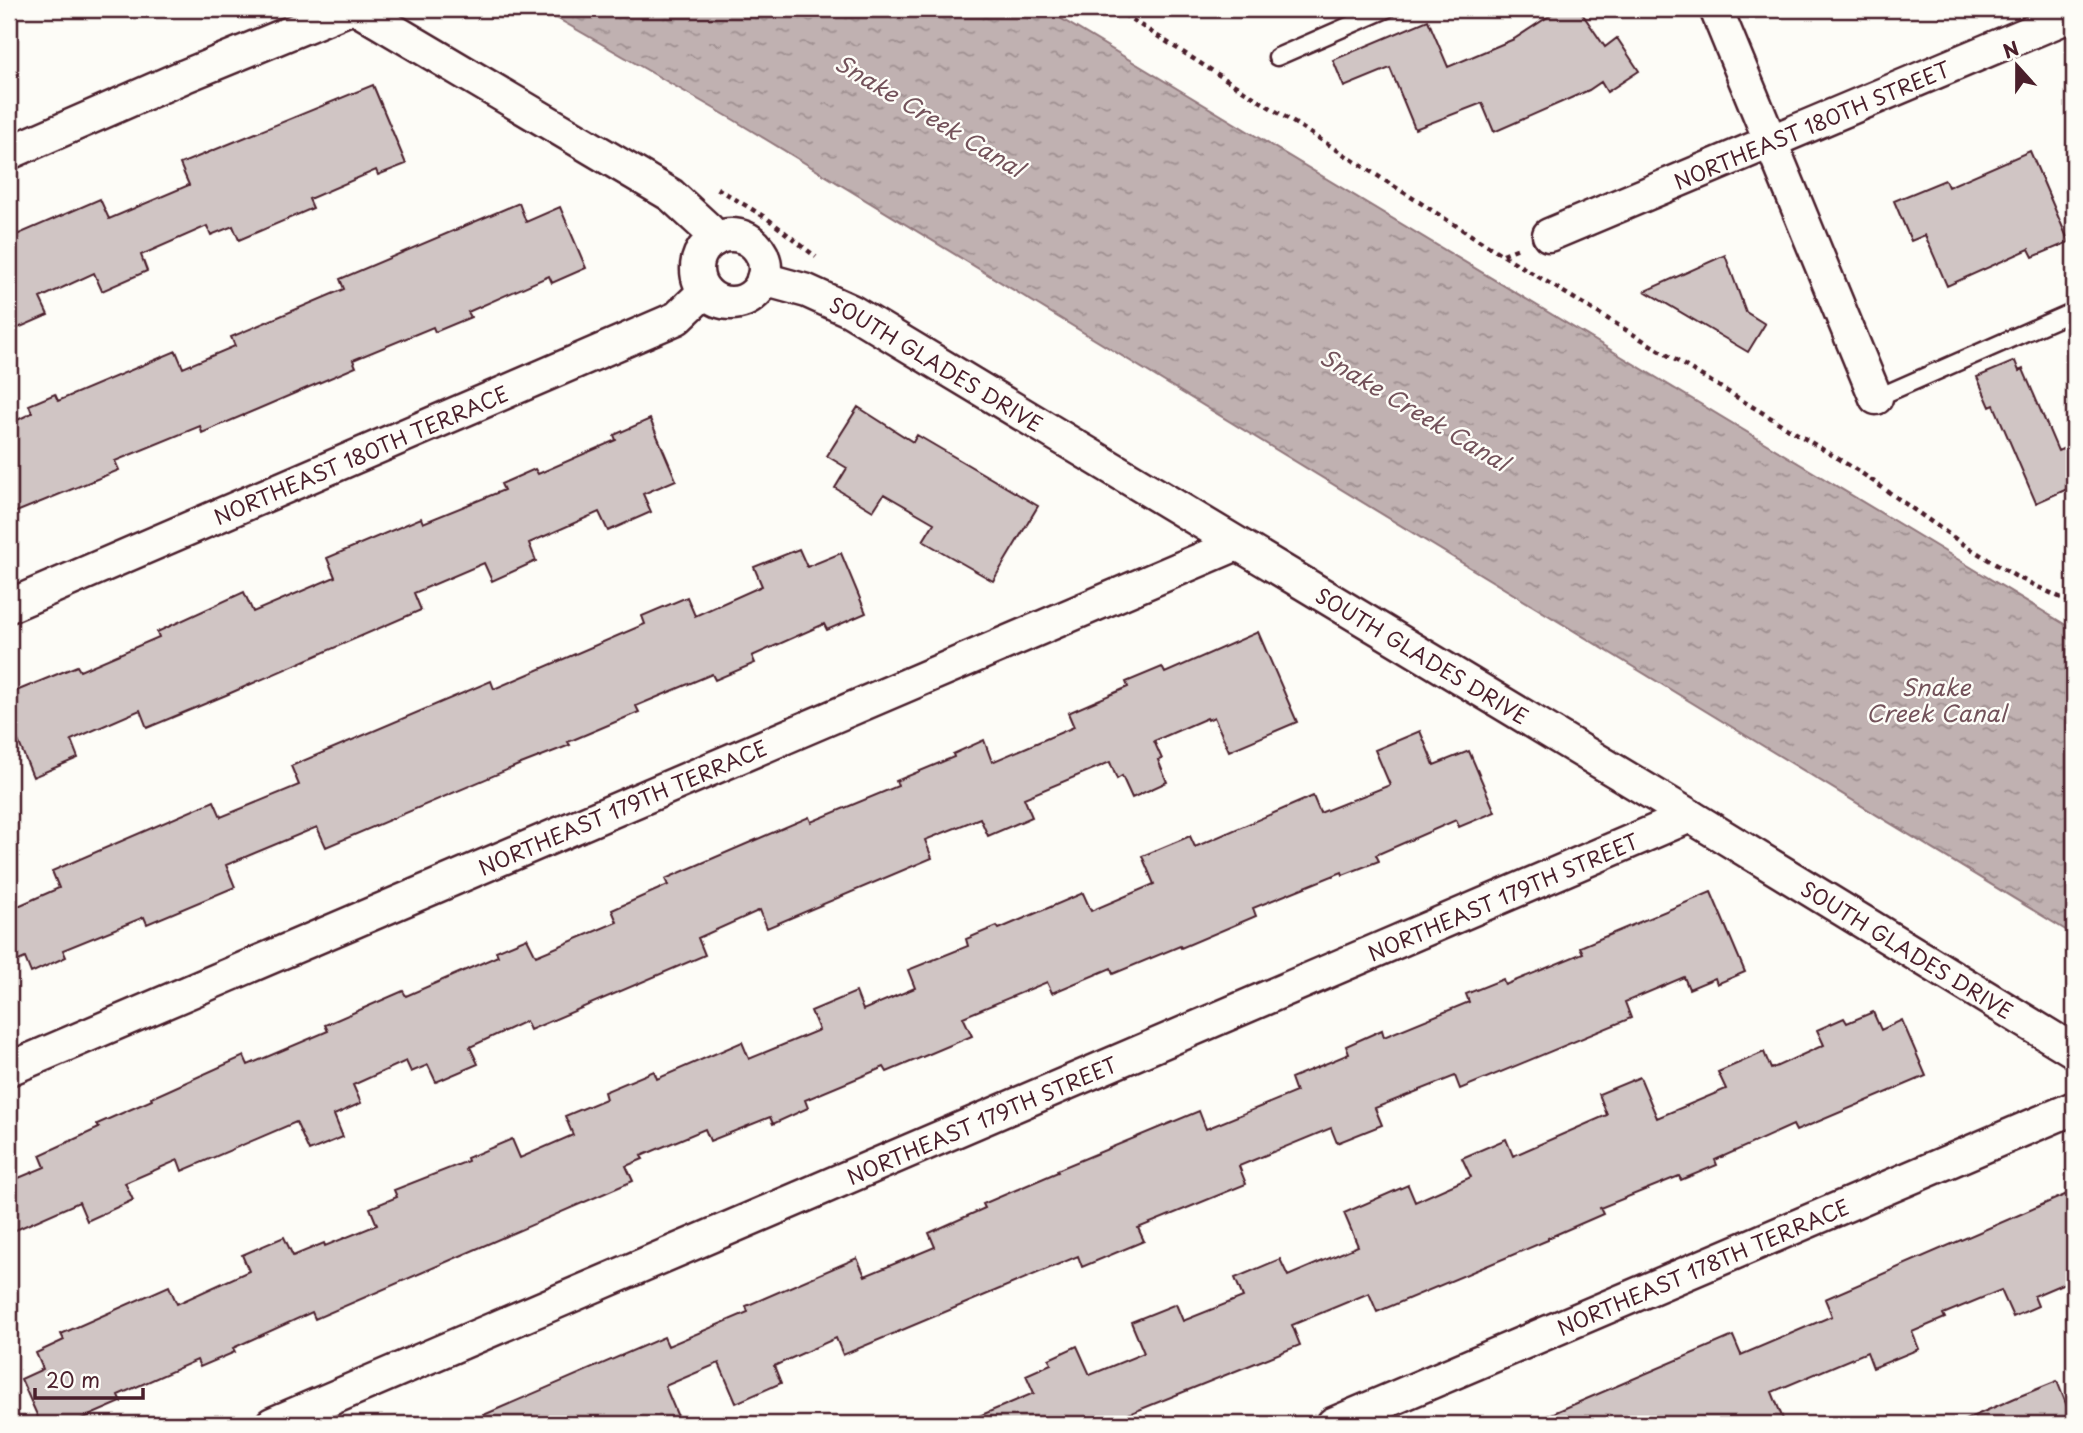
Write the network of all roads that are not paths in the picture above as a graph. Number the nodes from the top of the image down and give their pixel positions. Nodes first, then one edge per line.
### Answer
1 (348, 9) edge
2 (357, 9) edge
3 (1387, 9) edge
4 (1716, 9) edge
5 (2074, 14) edge
6 (1277, 57) dead end
7 (1771, 141) junction
8 (9, 153) edge
9 (1549, 235) dead end
10 (714, 240) junction
11 (762, 279) junction
12 (705, 291) junction
13 (2074, 311) edge
14 (1876, 398) joint
15 (1237, 544) junction
16 (9, 606) edge
17 (1690, 816) junction
18 (2074, 1051) edge
19 (9, 1069) edge
20 (2074, 1108) edge
21 (272, 1424) edge
22 (1333, 1424) edge

1 - 8 street
2 - 10 street
3 - 6 lane
4 - 7 street
5 - 7 street, NORTHEAST 180TH STREET
7 - 9 street, NORTHEAST 180TH STREET
7 - 14 street
10 - 11 street
10 - 12 street
11 - 12 street
11 - 15 street, SOUTH GLADES DRIVE
12 - 16 street, NORTHEAST 180TH TERRACE
13 - 14 lane
15 - 17 street, SOUTH GLADES DRIVE
15 - 19 street, NORTHEAST 179TH TERRACE
17 - 18 street, SOUTH GLADES DRIVE
17 - 21 street, NORTHEAST 179TH STREET
20 - 22 street, NORTHEAST 178TH TERRACE

